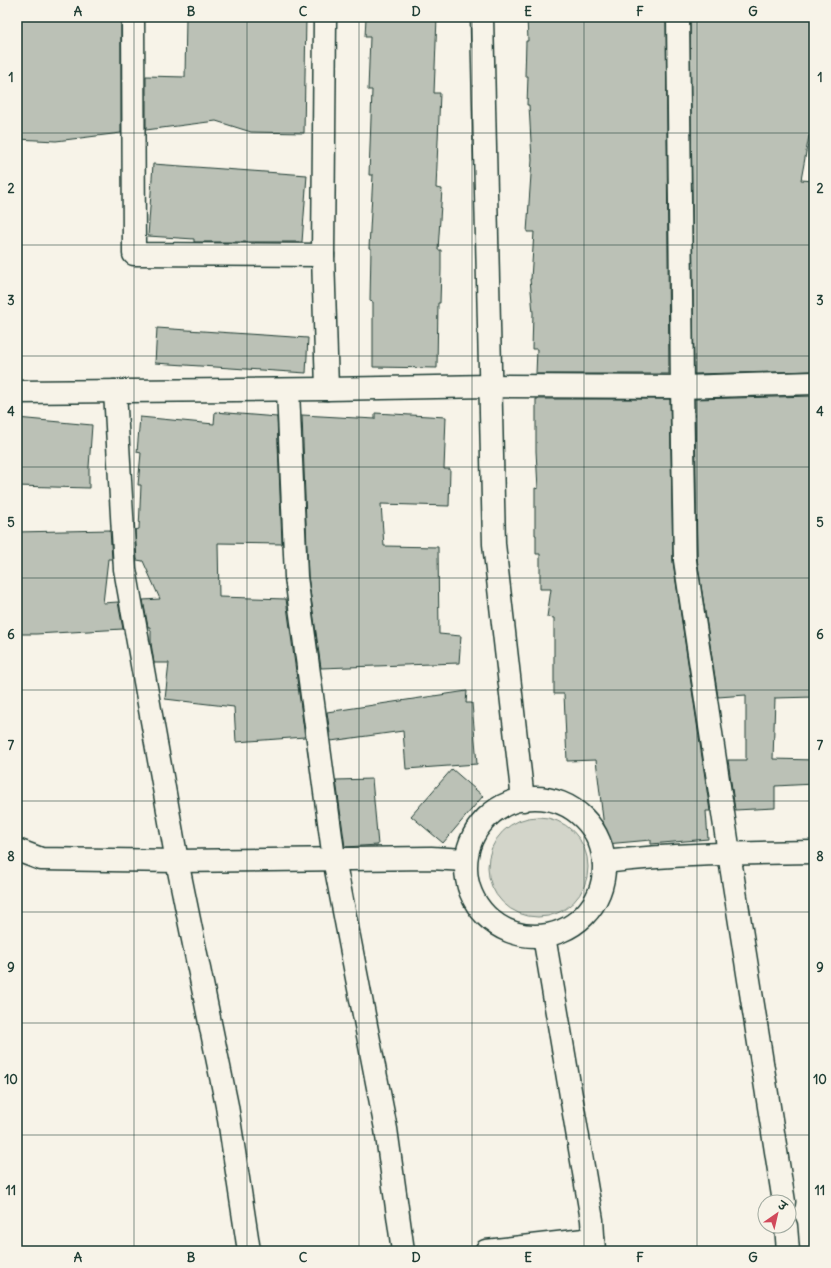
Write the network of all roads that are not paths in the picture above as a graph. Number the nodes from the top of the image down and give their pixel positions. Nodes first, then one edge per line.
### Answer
1 (133, 17) edge
2 (325, 17) edge
3 (482, 17) edge
4 (678, 17) edge
5 (323, 255) junction
6 (814, 383) edge
7 (490, 386) junction
8 (682, 387) junction
9 (327, 389) junction
10 (288, 390) junction
11 (115, 391) junction
12 (17, 392) edge
13 (523, 800) junction
14 (17, 850) edge
15 (814, 852) edge
16 (729, 853) junction
17 (334, 859) junction
18 (465, 860) junction
19 (177, 861) junction
20 (604, 862) junction
21 (544, 936) junction
22 (783, 1194) edge
23 (787, 1234) edge
24 (594, 1245) edge
25 (249, 1251) edge
26 (404, 1251) edge
27 (486, 1251) edge
28 (788, 1251) edge

1 - 5 street
2 - 5 street
3 - 7 street
4 - 8 street
5 - 9 street
6 - 8 street
7 - 8 street
7 - 9 street
7 - 13 street
8 - 16 street
9 - 10 street
10 - 11 street
10 - 17 street
11 - 12 street
11 - 19 street
13 - 18 street
13 - 20 street
14 - 19 street
15 - 16 street
16 - 20 street
16 - 22 street
17 - 18 street
17 - 19 street
17 - 26 street
18 - 21 street
19 - 25 street
20 - 21 street
21 - 24 street
23 - 28 street
24 - 27 street

